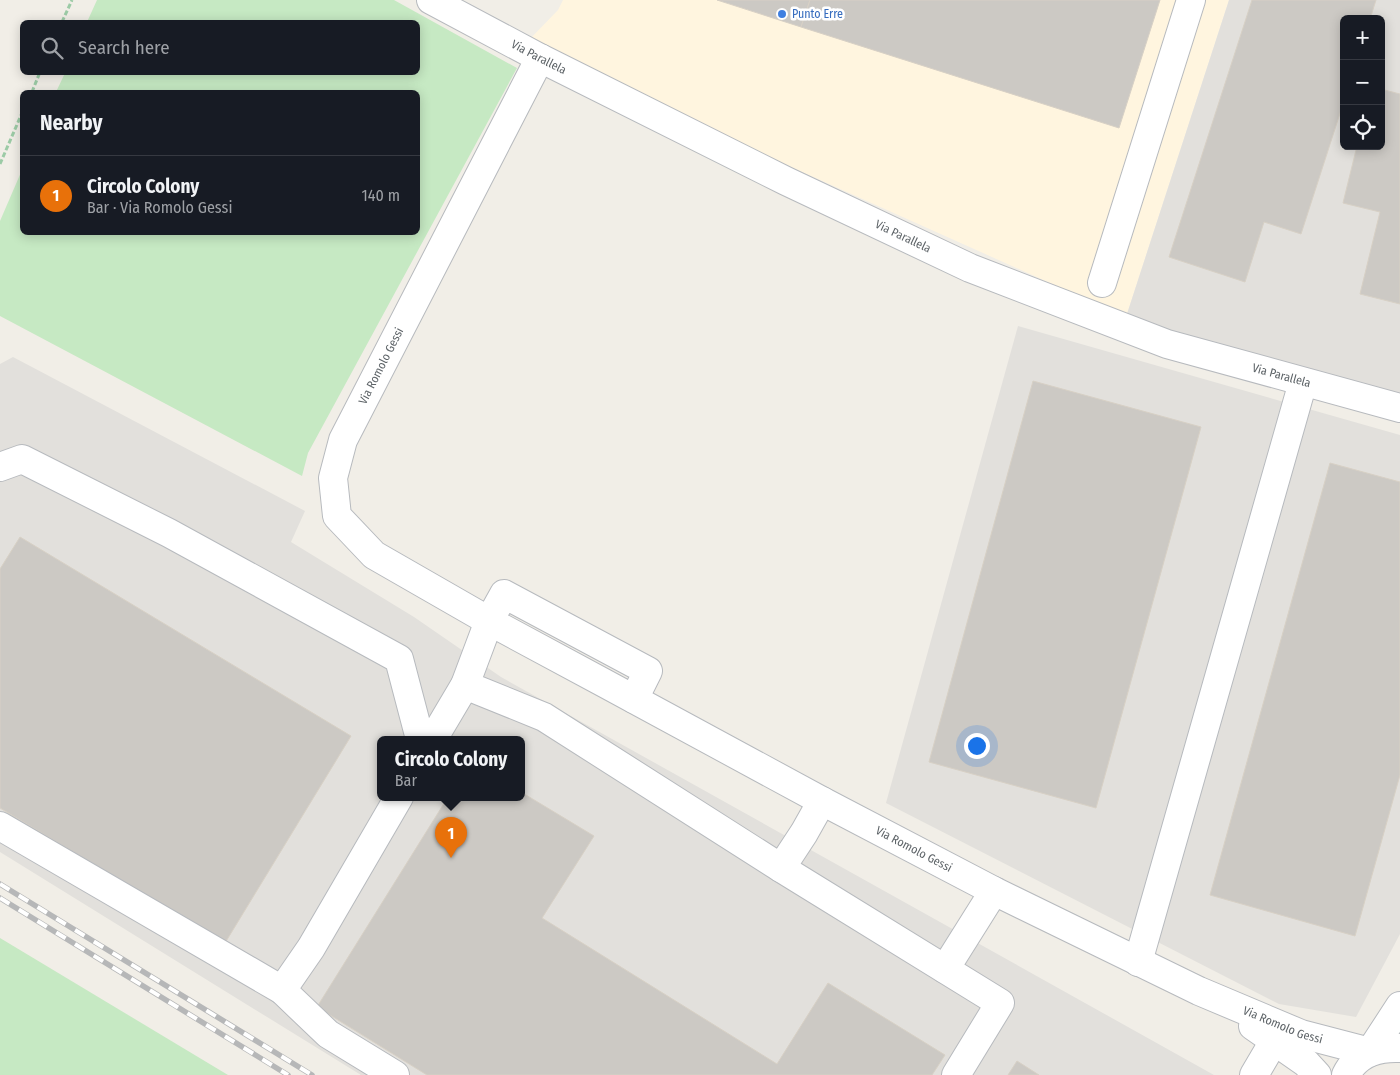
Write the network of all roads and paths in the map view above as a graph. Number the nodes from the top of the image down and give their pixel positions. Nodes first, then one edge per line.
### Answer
1 (72, 0) edge
2 (431, 0) edge
3 (1191, 0) edge
4 (63, 20) edge
5 (540, 58) junction
6 (39, 75) edge
7 (33, 90) edge
8 (20, 118) edge
9 (0, 164) edge
10 (1102, 283) dead end
11 (1303, 382) junction
12 (1400, 408) edge
13 (0, 467) edge
14 (489, 620) junction
15 (465, 685) junction
16 (419, 736) edge
17 (435, 736) edge
18 (397, 801) edge
19 (822, 801) junction
20 (0, 826) edge
21 (781, 868) junction
22 (994, 891) junction
23 (1138, 962) junction
24 (945, 969) junction
25 (282, 990) junction
26 (1199, 991) junction
27 (1400, 1006) edge
28 (1274, 1040) junction
29 (1400, 1048) edge
30 (1370, 1052) junction
31 (395, 1075) edge
32 (956, 1075) edge
33 (1254, 1075) edge
34 (1318, 1075) edge
35 (1346, 1075) edge

1 - 4 path
2 - 5 street, Via Parallela
3 - 10 street
5 - 11 street, Via Parallela
5 - 14 street, Via Romolo Gessi
6 - 7 path
8 - 9 path
11 - 12 street, Via Parallela
11 - 23 street
13 - 16 street
14 - 15 street
14 - 19 street, Via Romolo Gessi
15 - 17 street
15 - 21 street
18 - 25 street
19 - 21 street
19 - 22 street, Via Romolo Gessi
20 - 25 street
21 - 24 street
22 - 23 street, Via Romolo Gessi
22 - 24 street
23 - 26 street, Via Romolo Gessi
24 - 32 street
25 - 31 street
26 - 28 street, Via Romolo Gessi
26 - 30 street, Via Romolo Gessi
27 - 30 street
28 - 33 street
28 - 34 street, Via Romolo Gessi
29 - 30 street
30 - 35 street

